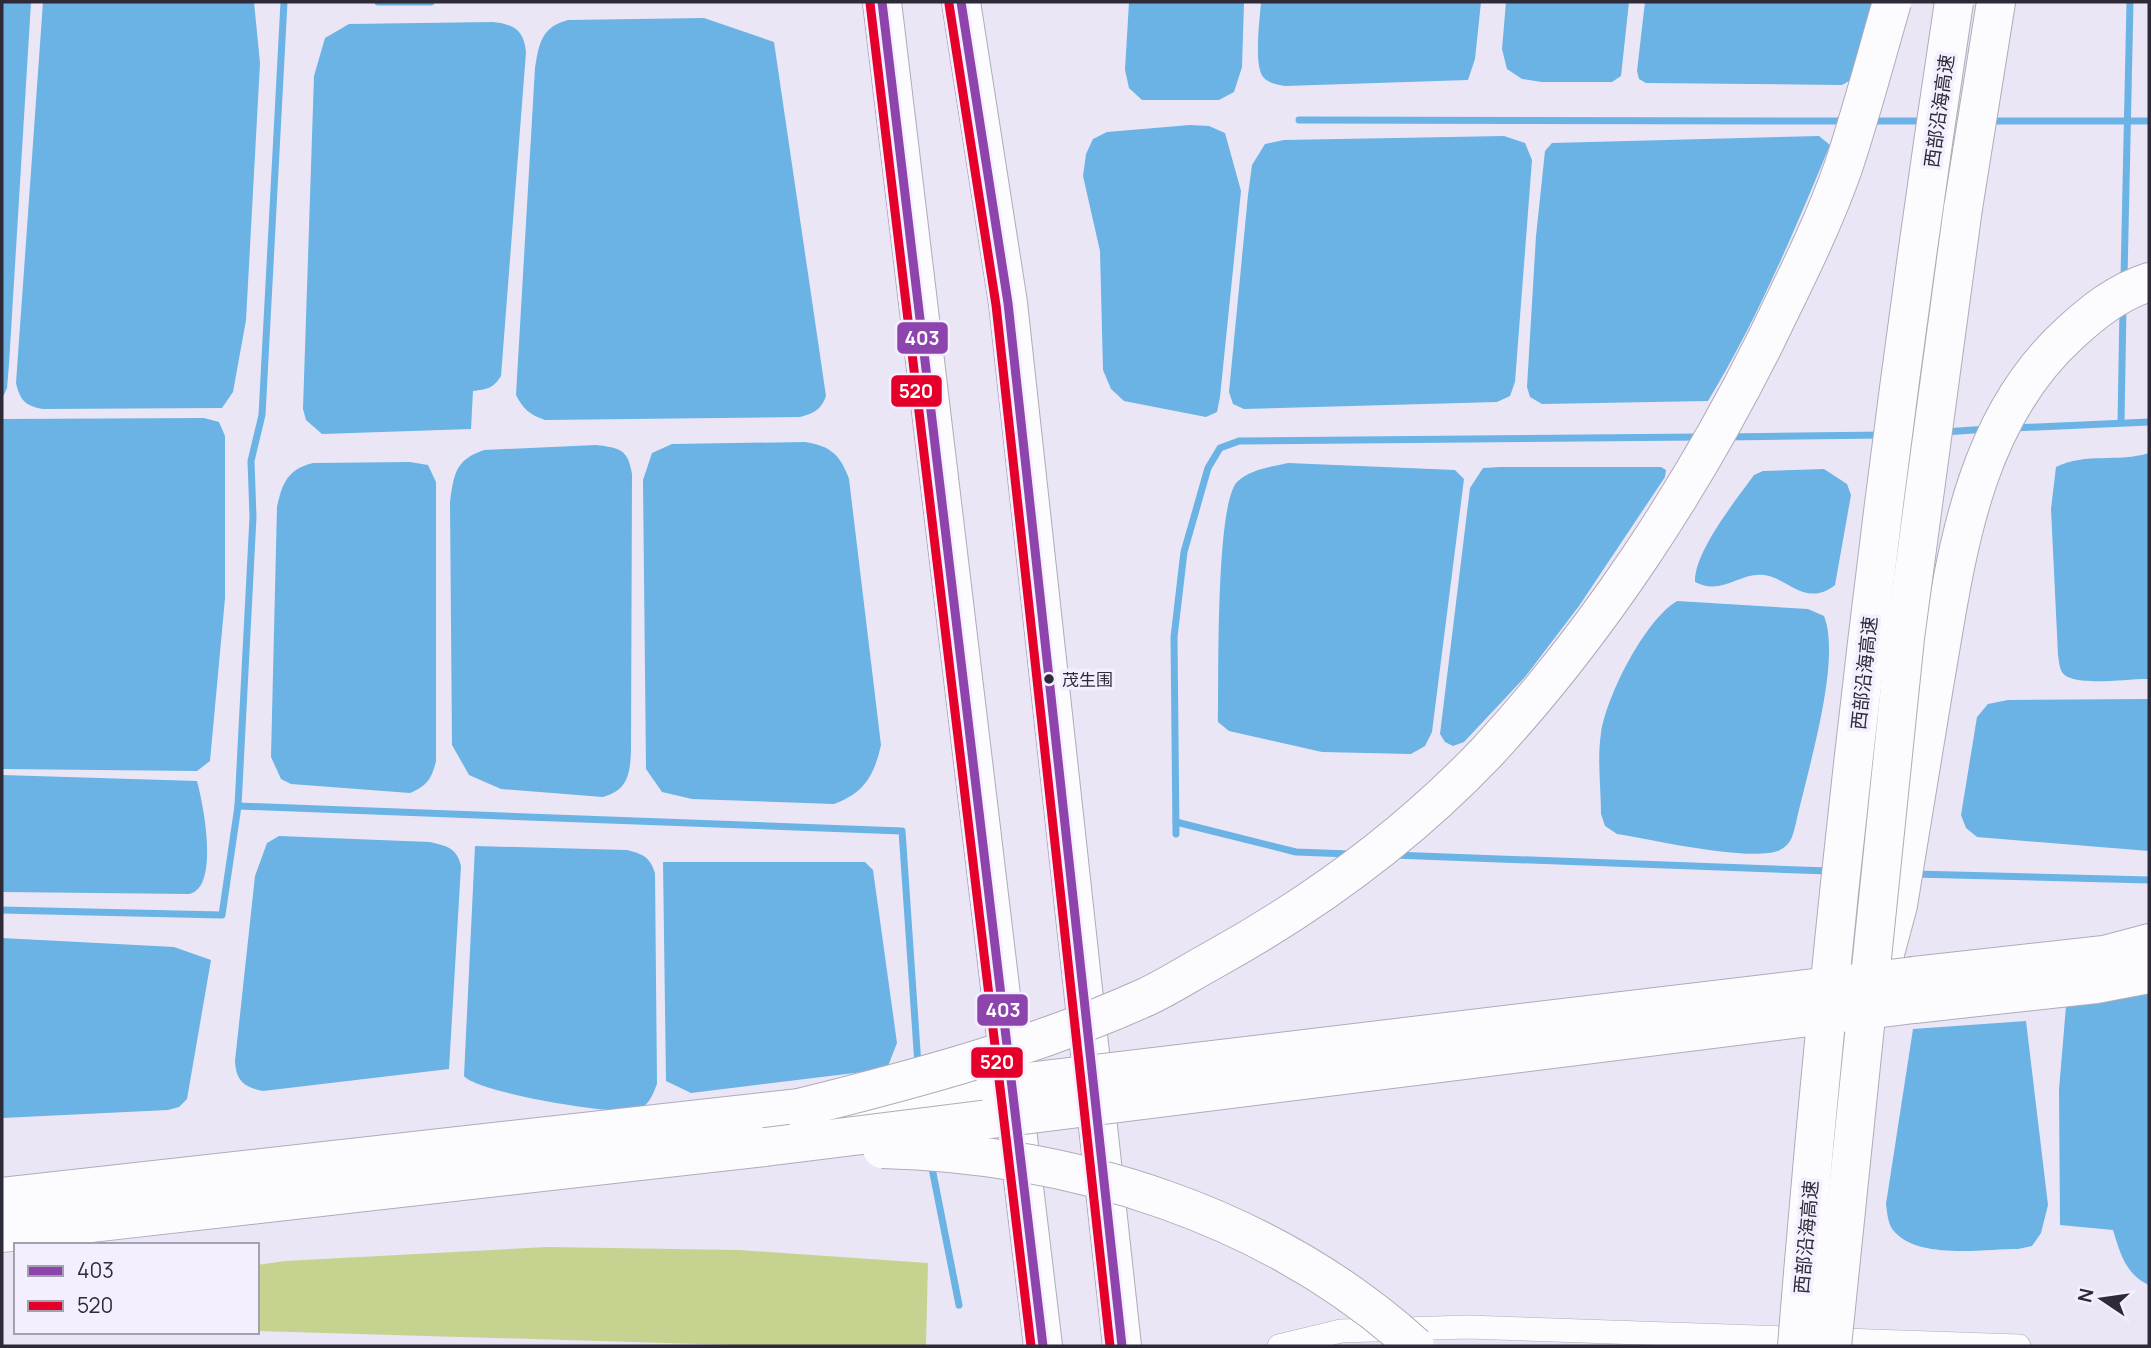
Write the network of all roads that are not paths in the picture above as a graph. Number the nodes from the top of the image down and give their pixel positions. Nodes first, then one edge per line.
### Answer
1 (882, 2) edge
2 (961, 2) edge
3 (1892, 2) edge
4 (1954, 2) edge
5 (1996, 2) edge
6 (2149, 282) edge
7 (2149, 943) edge
8 (2149, 974) edge
9 (1868, 978) junction
10 (799, 1108) junction
11 (765, 1147) junction
12 (461, 1163) junction
13 (2, 1197) edge
14 (2, 1233) edge
15 (1042, 1346) edge
16 (1122, 1346) edge
17 (1279, 1346) edge
18 (1415, 1346) edge
19 (1797, 1346) edge
20 (1832, 1346) edge
21 (2019, 1346) edge

1 - 15 highway
2 - 16 highway
3 - 10 highway, bridge
4 - 19 highway, 西部沿海高速, bridge
5 - 9 highway, 西部沿海高速, bridge
6 - 9 highway
7 - 10 highway, bridge
8 - 11 highway, bridge
9 - 20 highway, 西部沿海高速, bridge
10 - 12 highway
11 - 12 highway
11 - 18 highway, bridge
12 - 13 highway
12 - 14 highway
17 - 21 street

